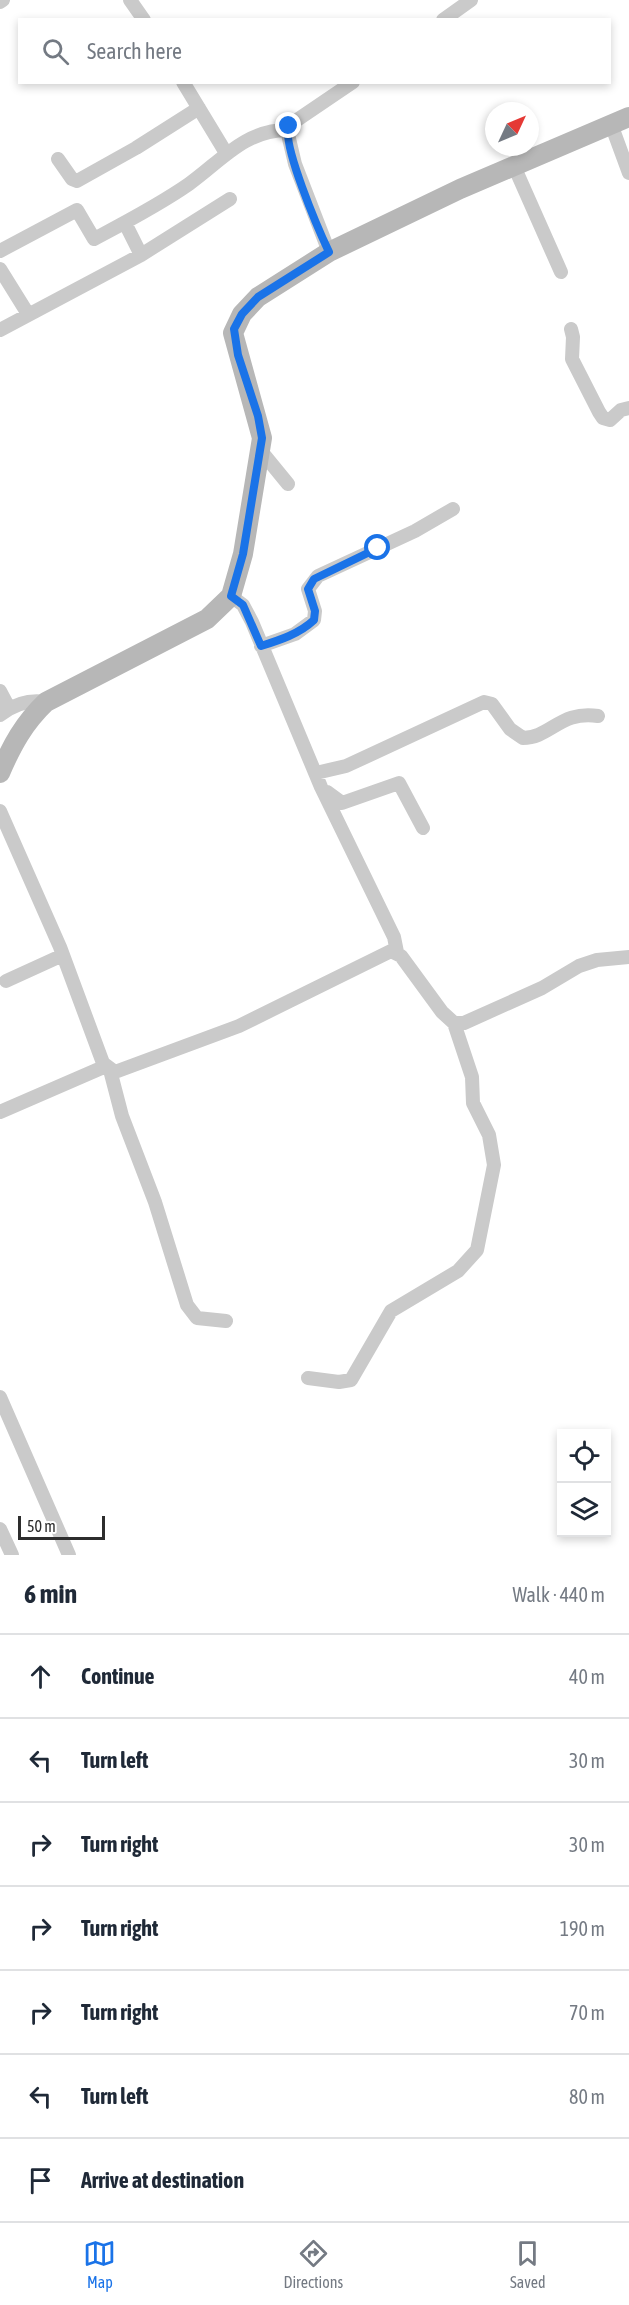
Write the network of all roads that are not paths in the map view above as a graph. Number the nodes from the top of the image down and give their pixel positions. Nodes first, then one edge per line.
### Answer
1 (130, 0) edge
2 (471, 0) edge
3 (460, 15) edge
4 (143, 18) edge
5 (184, 84) edge
6 (349, 84) edge
7 (198, 108) junction
8 (624, 119) edge
9 (287, 130) junction
10 (226, 153) junction
11 (58, 159) dead end
12 (514, 166) junction
13 (629, 173) edge
14 (230, 199) dead end
15 (125, 223) junction
16 (0, 251) edge
17 (329, 252) junction
18 (141, 255) junction
19 (0, 269) edge
20 (561, 272) dead end
21 (28, 314) junction
22 (571, 329) dead end
23 (0, 330) edge
24 (629, 408) edge
25 (261, 451) junction
26 (288, 484) dead end
27 (453, 509) dead end
28 (231, 596) junction
29 (261, 646) junction
30 (0, 691) edge
31 (46, 702) junction
32 (5, 712) edge
33 (598, 716) dead end
34 (0, 773) edge
35 (316, 773) junction
36 (321, 786) junction
37 (0, 811) edge
38 (423, 828) dead end
39 (397, 952) junction
40 (63, 955) junction
41 (629, 957) edge
42 (6, 981) dead end
43 (454, 1023) junction
44 (108, 1068) junction
45 (0, 1112) edge
46 (226, 1321) dead end
47 (308, 1378) dead end
48 (0, 1397) edge
49 (0, 1529) edge
50 (12, 1555) edge
51 (69, 1555) edge

1 - 4 street
2 - 3 street
5 - 7 street
6 - 9 street
7 - 10 street
7 - 11 street
8 - 12 street
8 - 13 street
9 - 10 street
9 - 17 street
10 - 15 street
12 - 17 street
12 - 20 street
14 - 18 street
15 - 16 street
15 - 18 street
17 - 25 street
18 - 21 street
19 - 21 street
21 - 23 street
22 - 24 street
25 - 26 street
25 - 28 street
27 - 29 street
28 - 29 street
28 - 31 street
29 - 35 street
30 - 32 street
31 - 32 street
31 - 34 street
33 - 35 street
35 - 36 street
36 - 38 street
36 - 39 street
37 - 40 street
39 - 43 street
39 - 44 street
40 - 42 street
40 - 44 street
41 - 43 street
43 - 47 street
44 - 45 street
44 - 46 street
48 - 51 street
49 - 50 street

